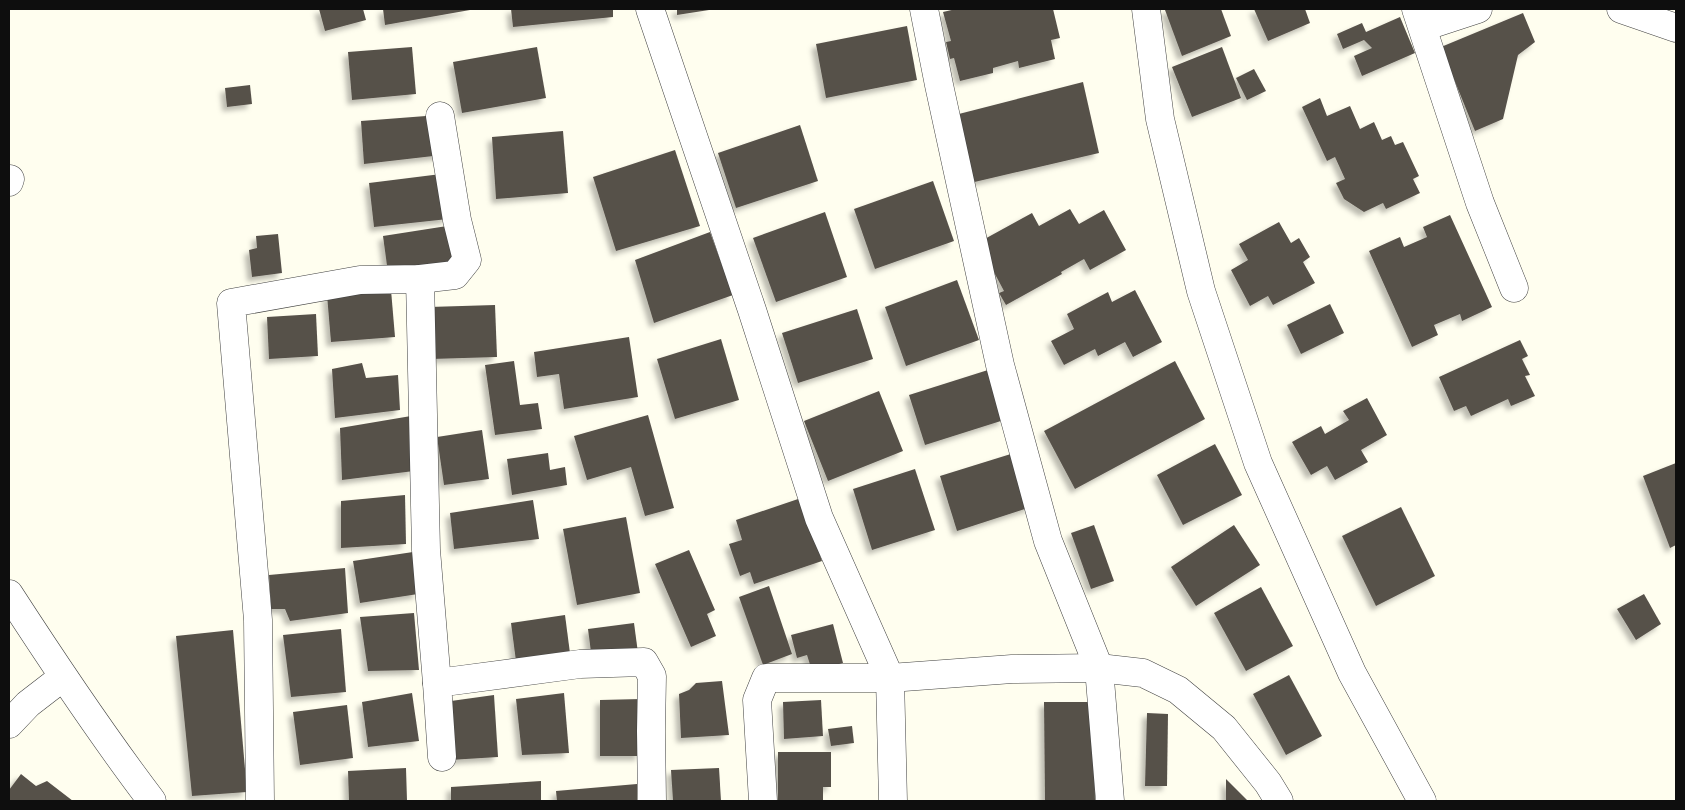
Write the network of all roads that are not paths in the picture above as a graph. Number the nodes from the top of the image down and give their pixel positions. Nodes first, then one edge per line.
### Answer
1 (650, 9) edge
2 (924, 9) edge
3 (1146, 9) edge
4 (1478, 9) edge
5 (1621, 9) edge
6 (1420, 18) edge
7 (1676, 28) edge
8 (440, 116) dead end
9 (420, 280) junction
10 (1514, 288) dead end
11 (9, 594) edge
12 (1100, 668) junction
13 (63, 677) junction
14 (890, 678) junction
15 (437, 683) junction
16 (9, 724) edge
17 (442, 757) dead end
18 (152, 801) edge
19 (260, 801) edge
20 (652, 801) edge
21 (763, 801) edge
22 (893, 801) edge
23 (1110, 801) edge
24 (1279, 801) edge
25 (1422, 801) edge

1 - 14 street
2 - 12 street
3 - 25 street
4 - 6 street
5 - 7 street
6 - 10 street
8 - 9 street
9 - 15 street
9 - 19 street
11 - 13 street
12 - 14 street
12 - 23 street
12 - 24 street
13 - 16 street
13 - 18 street
14 - 21 street
14 - 22 street
15 - 17 street
15 - 20 street

